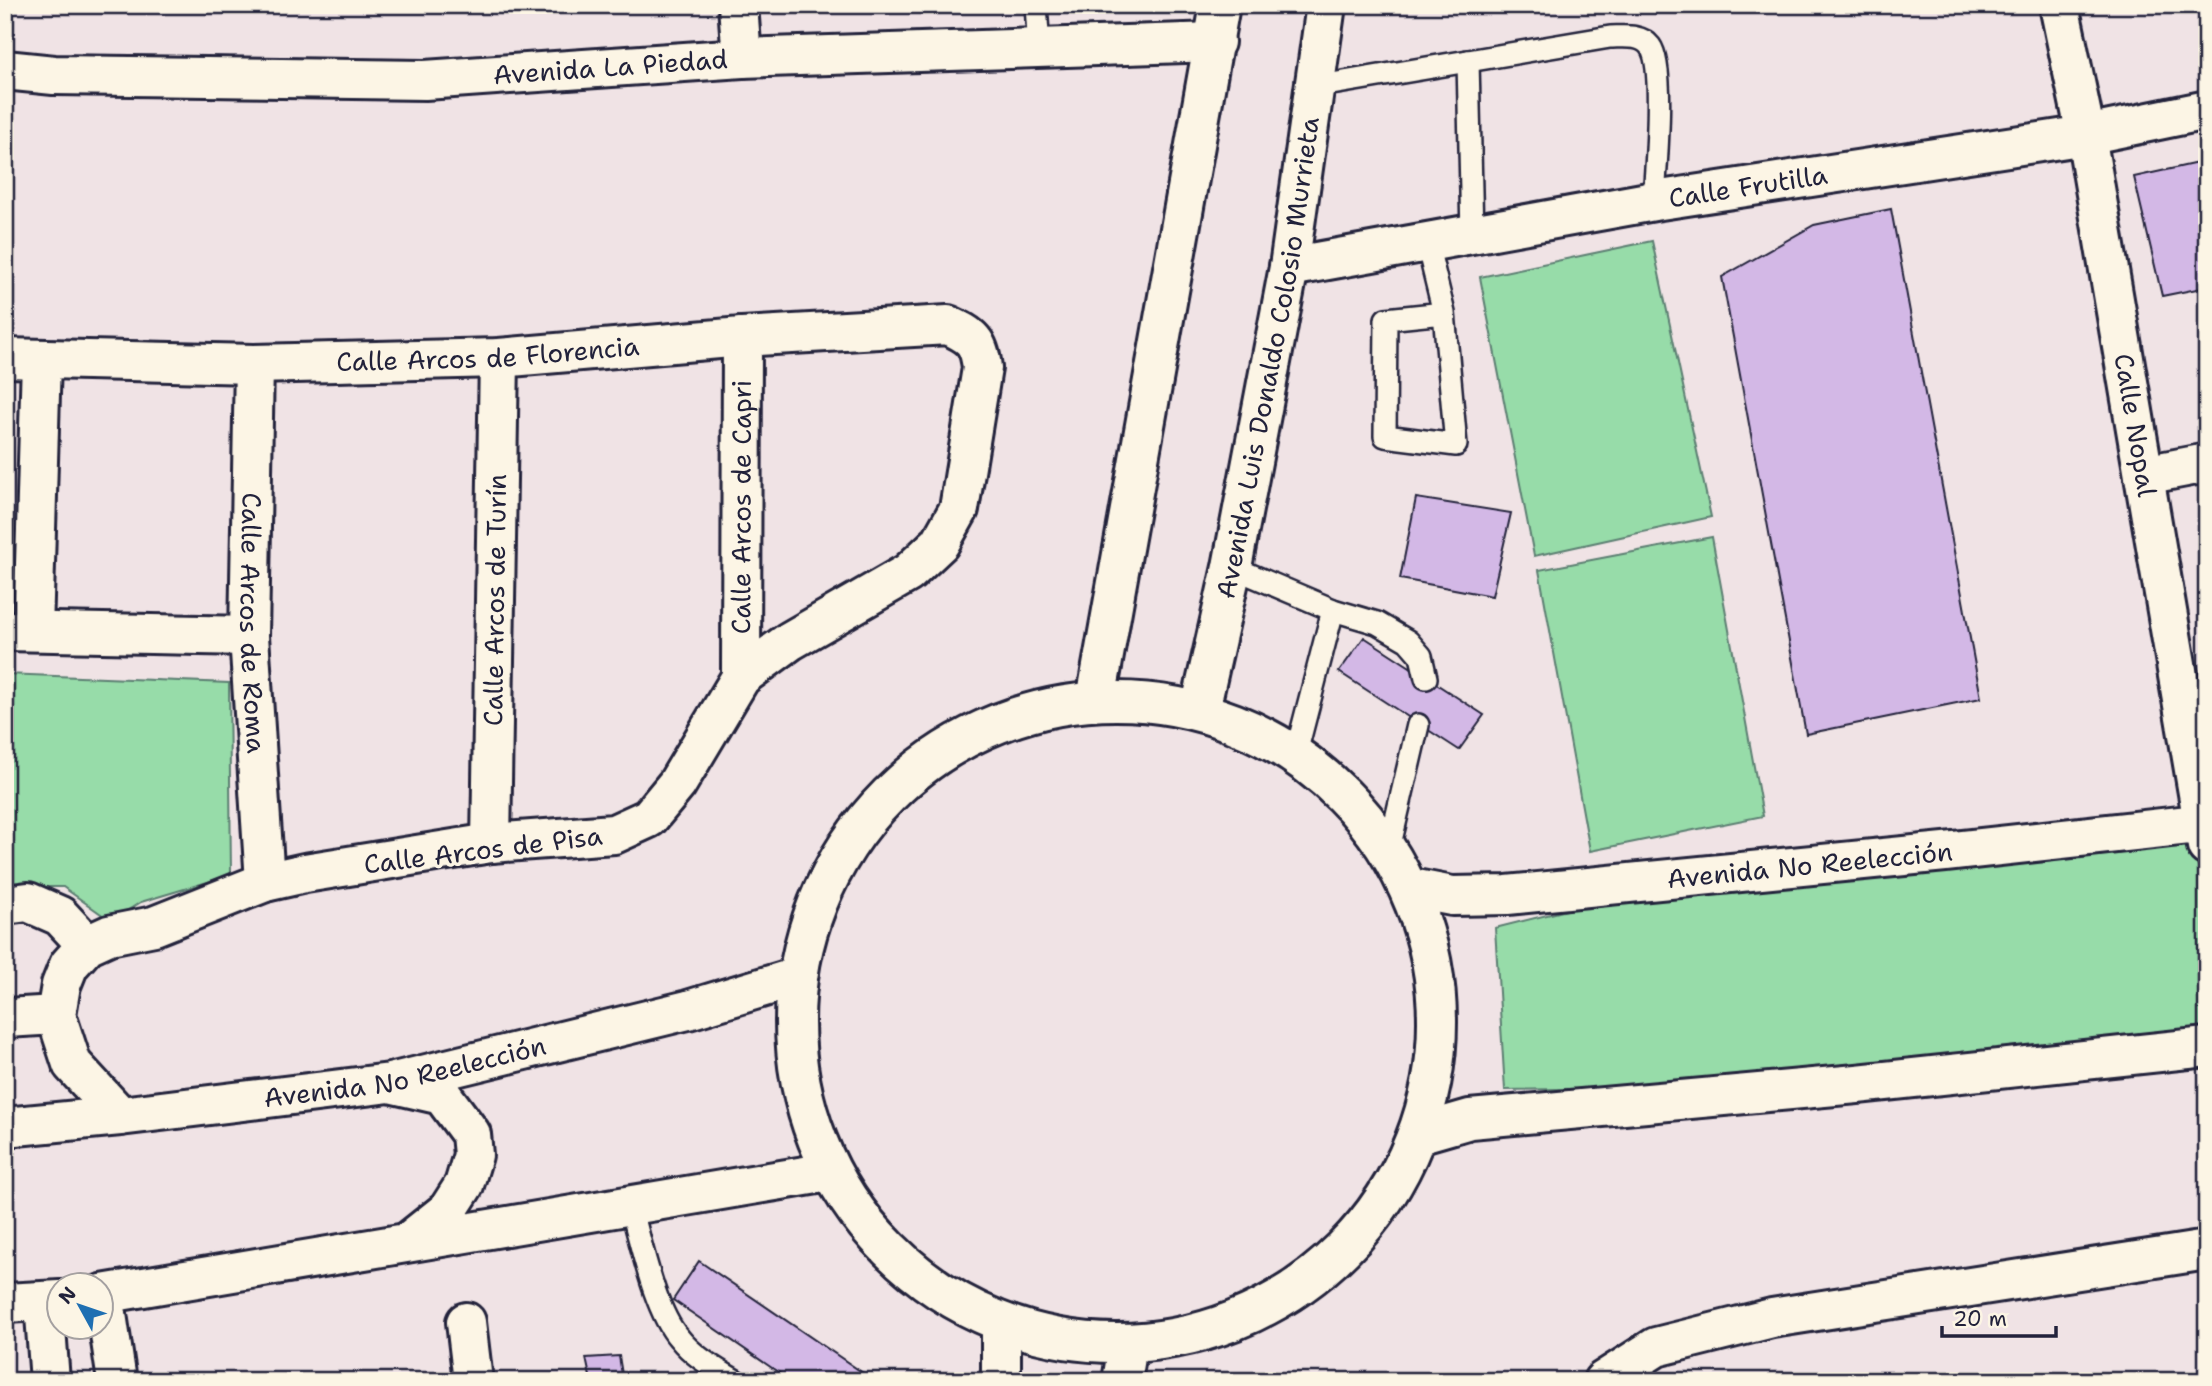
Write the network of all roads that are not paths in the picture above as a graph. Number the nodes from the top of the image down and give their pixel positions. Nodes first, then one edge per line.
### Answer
1 (738, 5) edge
2 (1036, 5) edge
3 (1220, 5) edge
4 (1326, 5) edge
5 (2059, 5) edge
6 (1215, 42) junction
7 (1039, 49) junction
8 (742, 58) junction
9 (1468, 61) junction
10 (5, 70) edge
11 (1314, 87) junction
12 (2207, 110) edge
13 (2086, 135) junction
14 (1654, 201) junction
15 (1472, 234) junction
16 (1427, 243) junction
17 (1289, 267) junction
18 (1444, 313) junction
19 (967, 333) joint
20 (742, 337) junction
21 (499, 358) junction
22 (23, 359) edge
23 (254, 364) junction
24 (2207, 463) edge
25 (2144, 475) junction
26 (1231, 568) junction
27 (1334, 610) junction
28 (19, 631) edge
29 (249, 636) junction
30 (741, 677) junction
31 (1426, 678) dead end
32 (1096, 700) junction
33 (1200, 710) junction
34 (1418, 725) dead end
35 (1296, 752) junction
36 (2205, 831) edge
37 (491, 844) junction
38 (1390, 849) junction
39 (265, 883) junction
40 (1410, 888) junction
41 (5, 905) edge
42 (88, 946) junction
43 (797, 977) junction
44 (56, 1015) junction
45 (5, 1017) edge
46 (5, 1025) edge
47 (2207, 1047) edge
48 (390, 1083) junction
49 (120, 1116) junction
50 (5, 1127) edge
51 (1418, 1135) junction
52 (829, 1171) junction
53 (631, 1204) junction
54 (408, 1242) junction
55 (2207, 1250) edge
56 (116, 1292) edge
57 (46, 1301) edge
58 (5, 1303) edge
59 (467, 1322) dead end
60 (1000, 1324) junction
61 (51, 1340) edge
62 (110, 1340) edge
63 (1125, 1363) edge
64 (50, 1381) edge
65 (117, 1381) edge
66 (473, 1381) edge
67 (736, 1381) edge
68 (1001, 1381) edge
69 (1603, 1381) edge

1 - 8 street
2 - 7 lane
3 - 6 street
4 - 11 street, Avenida Luis Donaldo Colosio Murrieta
5 - 13 street, Calle Nopal
6 - 7 street, Avenida La Piedad
6 - 32 street
7 - 8 street, Avenida La Piedad
8 - 10 street, Avenida La Piedad
9 - 11 lane
9 - 14 lane
9 - 15 lane
11 - 17 street, Avenida Luis Donaldo Colosio Murrieta
12 - 13 street, Calle Frutilla
13 - 14 street, Calle Frutilla
13 - 25 street, Calle Nopal
14 - 15 street, Calle Frutilla
15 - 16 street, Calle Frutilla
16 - 17 street, Calle Frutilla
16 - 18 lane
17 - 26 street, Avenida Luis Donaldo Colosio Murrieta
18 - 18 lane
19 - 20 street, Calle Arcos de Florencia
19 - 30 street, Calle Arcos de Pisa
20 - 21 street, Calle Arcos de Florencia
20 - 30 street, Calle Arcos de Capri
21 - 23 street, Calle Arcos de Florencia
21 - 37 street, Calle Arcos de Turín
22 - 23 street, Calle Arcos de Florencia
22 - 28 street
23 - 29 street, Calle Arcos de Roma
24 - 25 street
25 - 36 street, Calle Nopal
26 - 27 lane
26 - 33 street, Avenida Luis Donaldo Colosio Murrieta
27 - 31 lane
27 - 35 lane
28 - 29 street
29 - 39 street, Calle Arcos de Roma
30 - 37 street, Calle Arcos de Pisa
32 - 33 street
32 - 43 street
33 - 35 street
34 - 38 lane
35 - 38 street
36 - 40 street, Avenida No Reelección
37 - 39 street, Calle Arcos de Pisa
38 - 40 street
39 - 42 street, Calle Arcos de Pisa
40 - 51 street
41 - 42 street
42 - 44 street
43 - 48 street, Avenida No Reelección
43 - 52 street
44 - 45 street
44 - 49 street
45 - 46 street
47 - 51 street
48 - 49 street, Avenida No Reelección
48 - 54 street
49 - 50 street, Avenida No Reelección
51 - 63 street
52 - 53 street
52 - 60 street
53 - 54 street
53 - 67 lane
54 - 56 street
55 - 69 street
57 - 58 street
59 - 66 street
60 - 63 street
60 - 68 street
61 - 64 street
62 - 65 street

